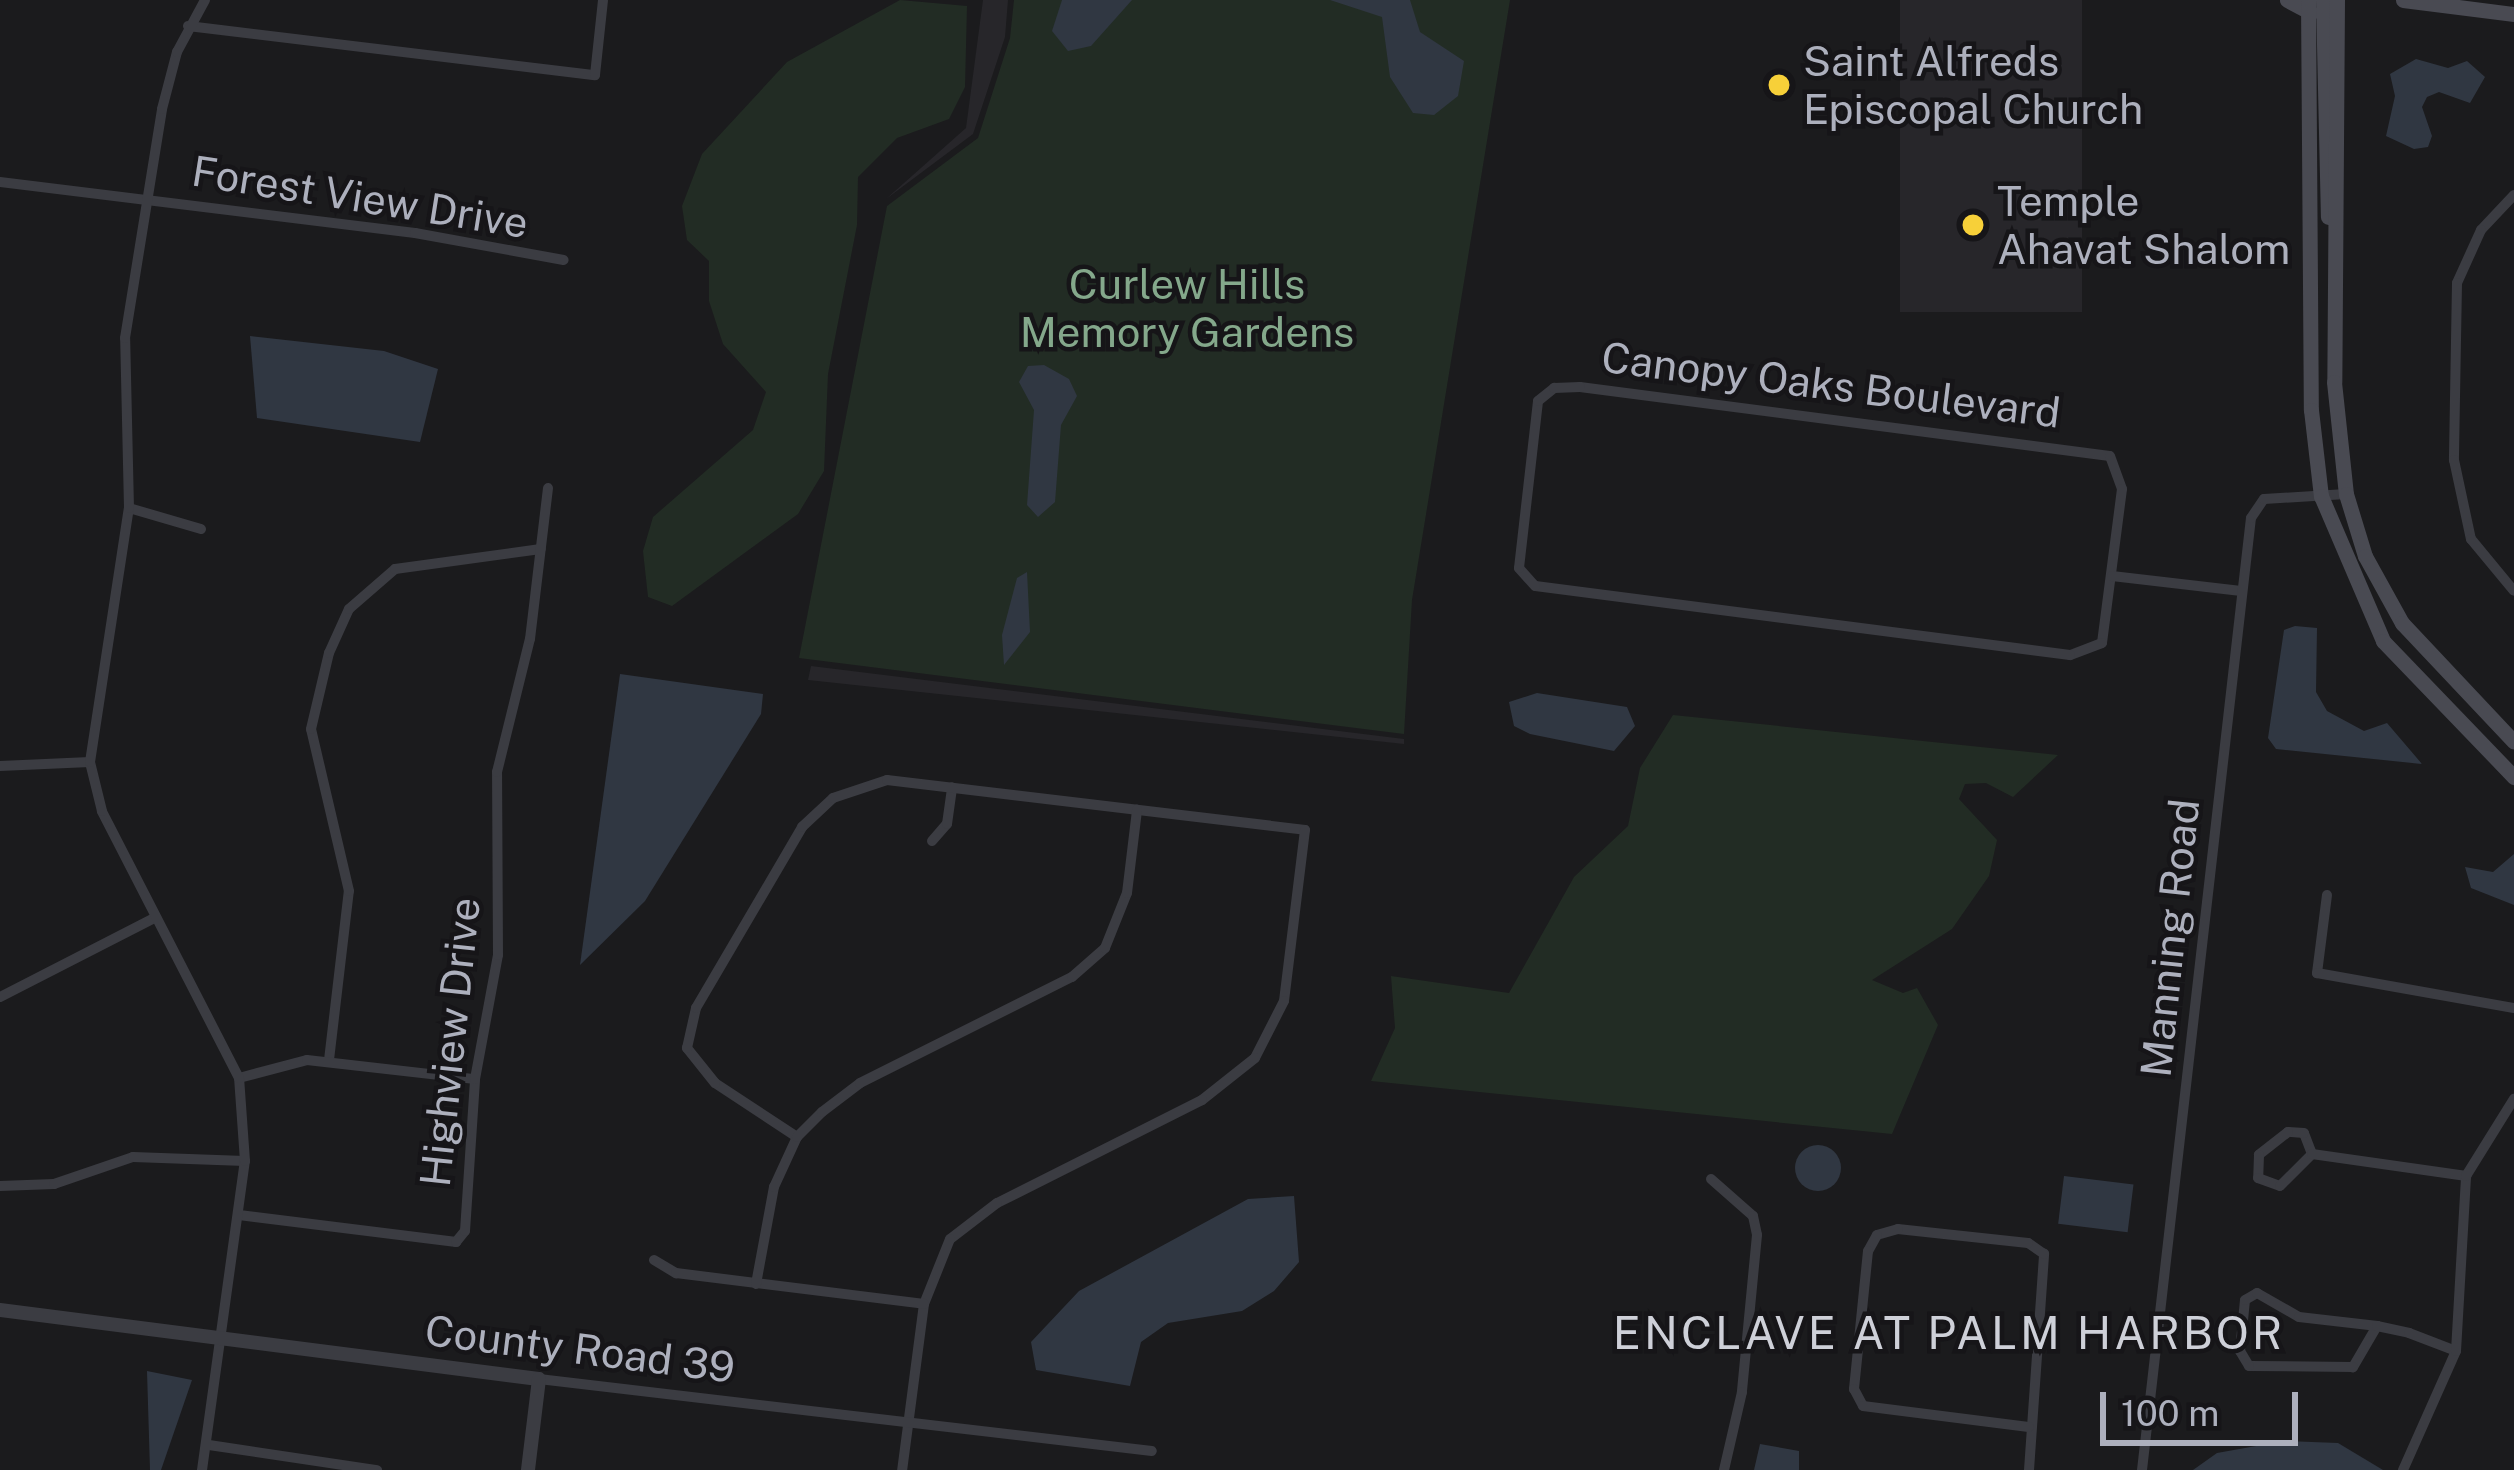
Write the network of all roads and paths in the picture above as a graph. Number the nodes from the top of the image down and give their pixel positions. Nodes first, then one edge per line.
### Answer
1 (205, 0) edge
2 (603, 0) edge
3 (2287, 0) edge
4 (2321, 0) edge
5 (2337, 0) edge
6 (2403, 0) edge
7 (2308, 8) edge
8 (2514, 14) edge
9 (188, 26) junction
10 (0, 182) edge
11 (2514, 195) edge
12 (147, 199) junction
13 (564, 260) dead end
14 (2334, 298) junction
15 (548, 488) dead end
16 (2346, 494) junction
17 (2321, 496) junction
18 (128, 508) junction
19 (201, 529) dead end
20 (541, 549) junction
21 (2112, 576) junction
22 (2241, 590) junction
23 (2514, 591) edge
24 (2514, 742) edge
25 (90, 761) junction
26 (0, 766) edge
27 (2514, 778) edge
28 (952, 788) junction
29 (1137, 810) junction
30 (932, 841) dead end
31 (2326, 895) dead end
32 (157, 917) junction
33 (0, 997) edge
34 (2514, 1008) edge
35 (329, 1060) junction
36 (238, 1078) junction
37 (476, 1079) junction
38 (2514, 1099) edge
39 (797, 1137) junction
40 (2312, 1154) junction
41 (245, 1161) junction
42 (2466, 1176) junction
43 (1711, 1179) dead end
44 (0, 1186) edge
45 (239, 1215) junction
46 (654, 1260) dead end
47 (757, 1284) junction
48 (924, 1304) junction
49 (0, 1310) edge
50 (2377, 1326) junction
51 (224, 1338) junction
52 (2456, 1352) junction
53 (539, 1379) junction
54 (906, 1420) junction
55 (2029, 1427) junction
56 (209, 1444) junction
57 (1152, 1450) dead end
58 (202, 1470) edge
59 (377, 1470) edge
60 (528, 1470) edge
61 (902, 1470) edge
62 (1724, 1470) edge
63 (2029, 1470) edge
64 (2142, 1470) edge
65 (2404, 1470) edge

1 - 9 street
2 - 9 street
3 - 7 main road
4 - 7 main road
4 - 14 main road
5 - 14 main road
6 - 8 main road
7 - 17 main road
9 - 12 street
10 - 12 street, Forest View Drive
11 - 23 street
12 - 13 street, Forest View Drive
12 - 18 street
14 - 16 main road
15 - 20 street, Highview Drive
16 - 17 street, Manning Road
16 - 24 main road
17 - 22 street, Manning Road
17 - 27 main road
18 - 19 street
18 - 25 street
20 - 35 street
20 - 37 street, Highview Drive
21 - 21 street, Canopy Oaks Boulevard
21 - 22 street
22 - 64 street, Manning Road
25 - 26 street
25 - 32 street
28 - 29 street
28 - 30 street
28 - 39 street
29 - 39 street
29 - 48 street
31 - 34 street
32 - 33 street
32 - 36 street
35 - 36 street
35 - 37 street
36 - 41 street
37 - 45 street, Highview Drive
38 - 42 street
39 - 47 street
40 - 40 street
40 - 42 street
41 - 44 street
41 - 45 street
42 - 52 street
43 - 62 street
45 - 51 street
46 - 47 street
47 - 48 street
48 - 54 street
49 - 51 street, County Road 39
50 - 50 street
50 - 52 street
51 - 53 street, County Road 39
51 - 56 street
52 - 65 street
53 - 54 street, County Road 39
53 - 60 street
54 - 57 street, County Road 39
54 - 61 street
55 - 55 street
55 - 63 street
56 - 58 street
56 - 59 street

